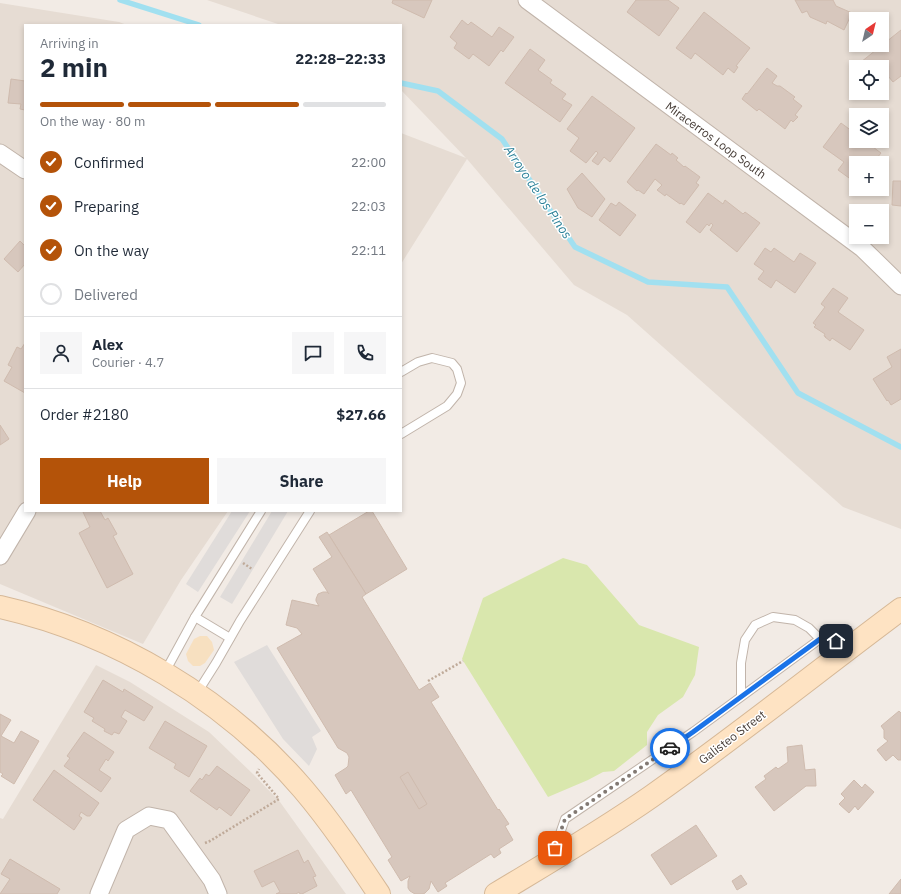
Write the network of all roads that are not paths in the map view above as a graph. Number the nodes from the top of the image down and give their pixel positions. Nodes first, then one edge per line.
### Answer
1 (527, 0) edge
2 (0, 153) edge
3 (24, 169) edge
4 (901, 286) edge
5 (402, 371) edge
6 (402, 433) edge
7 (26, 512) edge
8 (260, 512) edge
9 (309, 512) edge
10 (0, 556) edge
11 (0, 606) edge
12 (901, 609) edge
13 (196, 617) junction
14 (230, 638) junction
15 (820, 639) junction
16 (844, 651) junction
17 (164, 673) junction
18 (196, 693) junction
19 (741, 696) junction
20 (550, 862) junction
21 (98, 894) edge
22 (218, 894) edge
23 (379, 894) edge
24 (496, 894) edge

1 - 4 street, Miracerros Loop South
2 - 3 street
5 - 6 lane
7 - 10 street
8 - 13 lane
9 - 14 lane
11 - 17 street
12 - 16 street, Galisteo Street
13 - 14 lane
13 - 17 lane
14 - 18 lane
15 - 16 lane
15 - 19 lane
15 - 19 lane
16 - 20 street, Galisteo Street
17 - 18 street
18 - 23 street
19 - 20 lane
20 - 24 street, Galisteo Street
21 - 22 street

